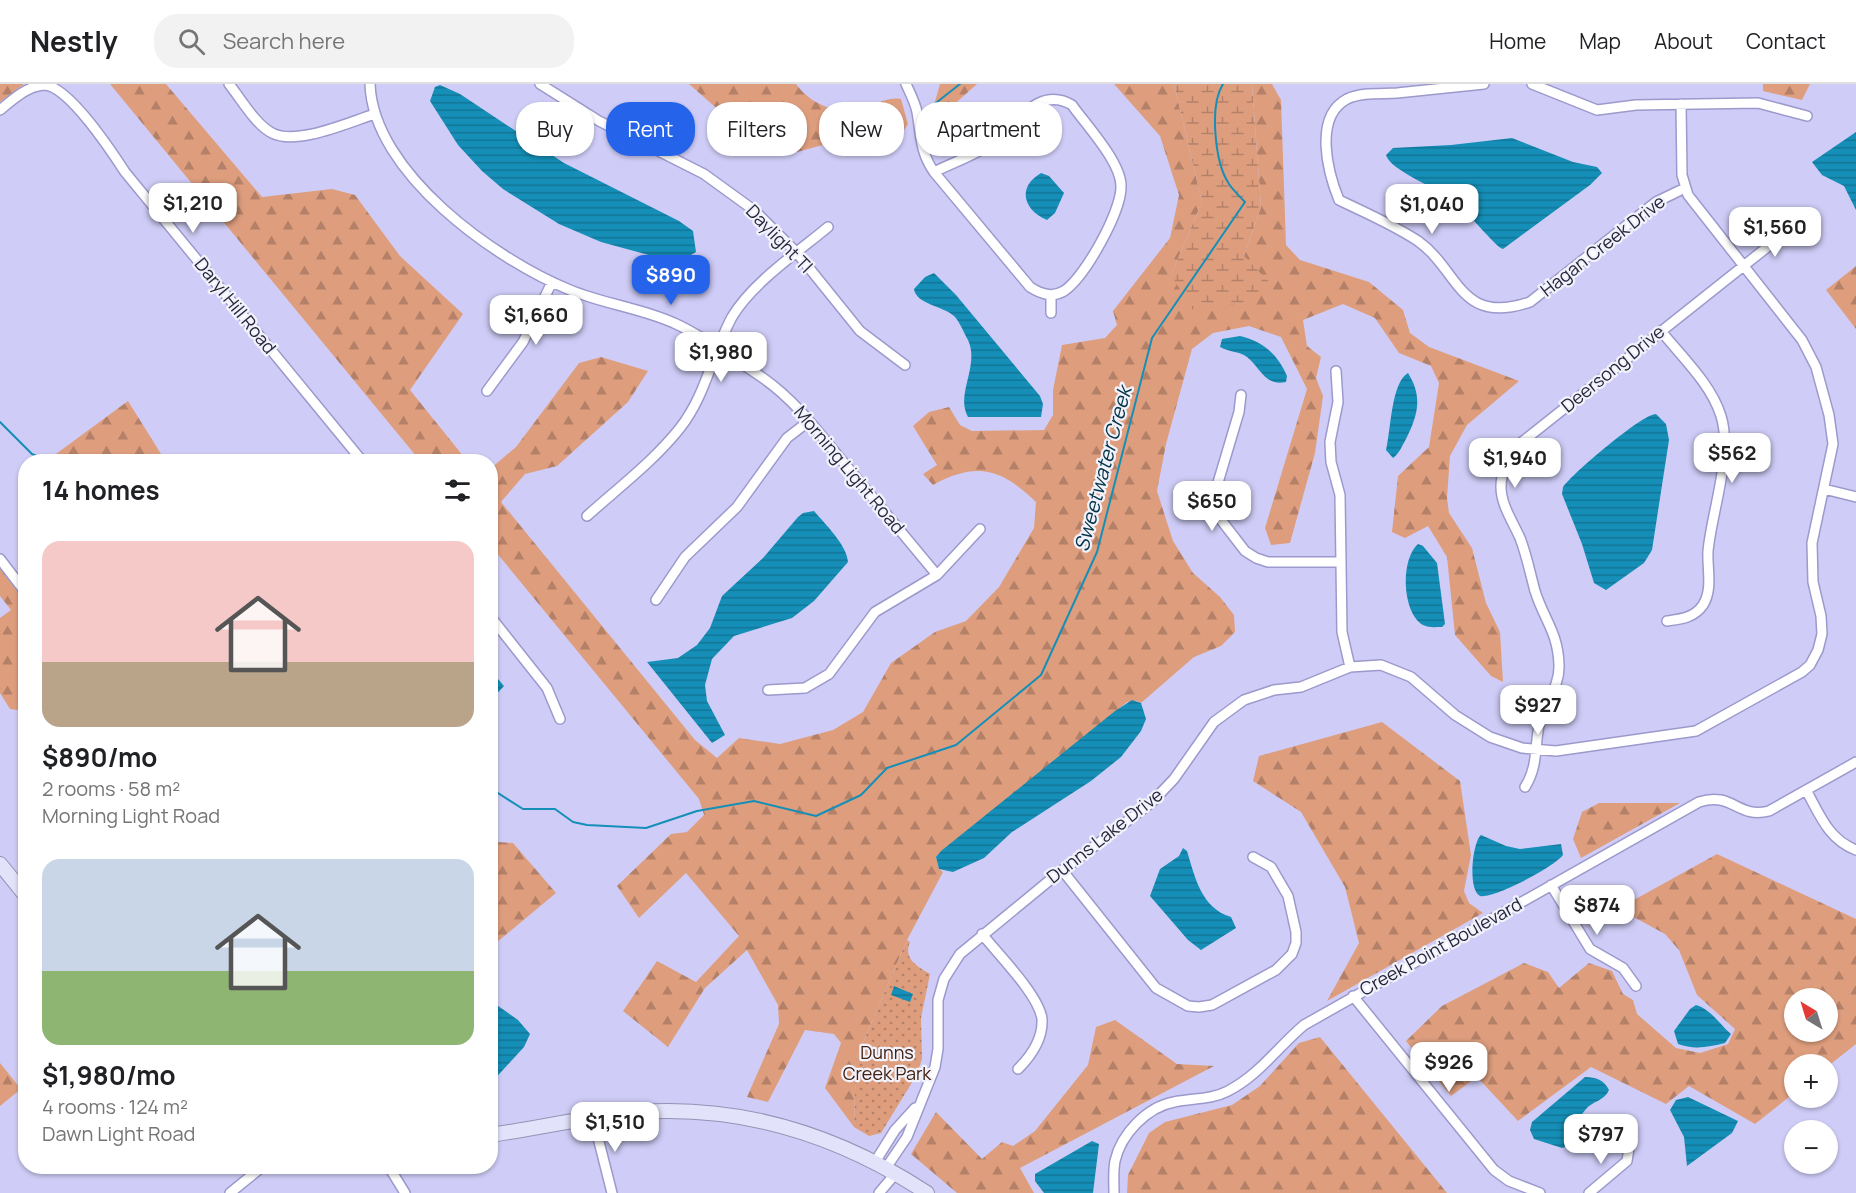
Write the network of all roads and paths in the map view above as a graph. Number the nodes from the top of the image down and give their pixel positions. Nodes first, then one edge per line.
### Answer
1 (229, 84) edge
2 (370, 84) edge
3 (540, 84) edge
4 (906, 84) edge
5 (1484, 84) edge
6 (1532, 84) edge
7 (1329, 99) dead end
8 (1681, 104) junction
9 (1337, 107) junction
10 (0, 110) edge
11 (375, 114) junction
12 (1807, 116) dead end
13 (934, 172) junction
14 (1685, 188) junction
15 (828, 227) dead end
16 (1798, 231) dead end
17 (797, 253) junction
18 (1743, 266) junction
19 (552, 282) junction
20 (1051, 295) junction
21 (1051, 313) dead end
22 (1661, 331) junction
23 (716, 349) junction
24 (904, 365) dead end
25 (1336, 371) dead end
26 (487, 391) dead end
27 (1241, 395) dead end
28 (809, 421) junction
29 (356, 454) edge
30 (1824, 489) junction
31 (1856, 497) edge
32 (587, 516) dead end
33 (980, 529) dead end
34 (0, 559) edge
35 (1341, 562) junction
36 (937, 575) junction
37 (18, 583) edge
38 (656, 600) dead end
39 (1667, 621) dead end
40 (498, 626) edge
41 (1818, 650) junction
42 (1828, 655) dead end
43 (1350, 667) junction
44 (768, 690) dead end
45 (560, 719) dead end
46 (1537, 750) junction
47 (1856, 762) edge
48 (1525, 787) dead end
49 (1806, 790) junction
50 (1856, 850) edge
51 (1253, 857) dead end
52 (0, 864) edge
53 (1062, 870) junction
54 (1551, 885) junction
55 (18, 886) edge
56 (982, 934) junction
57 (1636, 986) dead end
58 (1353, 996) junction
59 (1018, 1069) dead end
60 (593, 1118) junction
61 (498, 1134) edge
62 (1629, 1148) dead end
63 (886, 1168) junction
64 (253, 1174) edge
65 (393, 1174) edge
66 (230, 1193) edge
67 (405, 1193) edge
68 (612, 1193) edge
69 (879, 1193) edge
70 (927, 1193) edge
71 (1114, 1193) edge
72 (1540, 1193) edge
73 (1589, 1193) edge

1 - 11 street
2 - 11 street, Morning Light Road
3 - 17 street, Daylight Tl
4 - 13 street
5 - 9 street
6 - 8 street
7 - 9 street
8 - 12 street
8 - 14 street
9 - 14 street, Hagan Creek Drive
10 - 29 street, Daryl Hill Road
11 - 19 street, Morning Light Road
13 - 20 street
13 - 20 street
14 - 18 street
15 - 17 street
16 - 18 street, Deersong Drive
17 - 23 street
17 - 24 street, Daylight Tl
18 - 22 street, Deersong Drive
18 - 30 street
19 - 23 street, Morning Light Road
19 - 26 street
20 - 21 street
22 - 39 street
22 - 46 street, Deersong Drive
23 - 28 street, Morning Light Road
23 - 32 street
25 - 35 street
27 - 35 street
28 - 36 street, Morning Light Road
28 - 38 street
30 - 31 street
30 - 41 street
33 - 36 street
34 - 37 street
35 - 43 street
36 - 44 street
40 - 45 street
41 - 42 street
41 - 46 street, Dunns Lake Drive
43 - 46 street, Dunns Lake Drive
43 - 53 street, Dunns Lake Drive
46 - 48 street, Deersong Drive
47 - 49 street, Creek Point Boulevard
49 - 50 street
49 - 54 street, Creek Point Boulevard
51 - 53 street
52 - 55 main road
53 - 56 street, Dunns Lake Drive
54 - 57 street
54 - 58 street, Creek Point Boulevard
56 - 59 street
56 - 63 street, Dunns Lake Drive
58 - 71 street, Creek Point Boulevard
58 - 72 street
60 - 61 main road
60 - 63 main road
60 - 68 street
62 - 73 street
63 - 69 street, Dunns Lake Drive
63 - 70 main road
64 - 66 street
65 - 67 street

